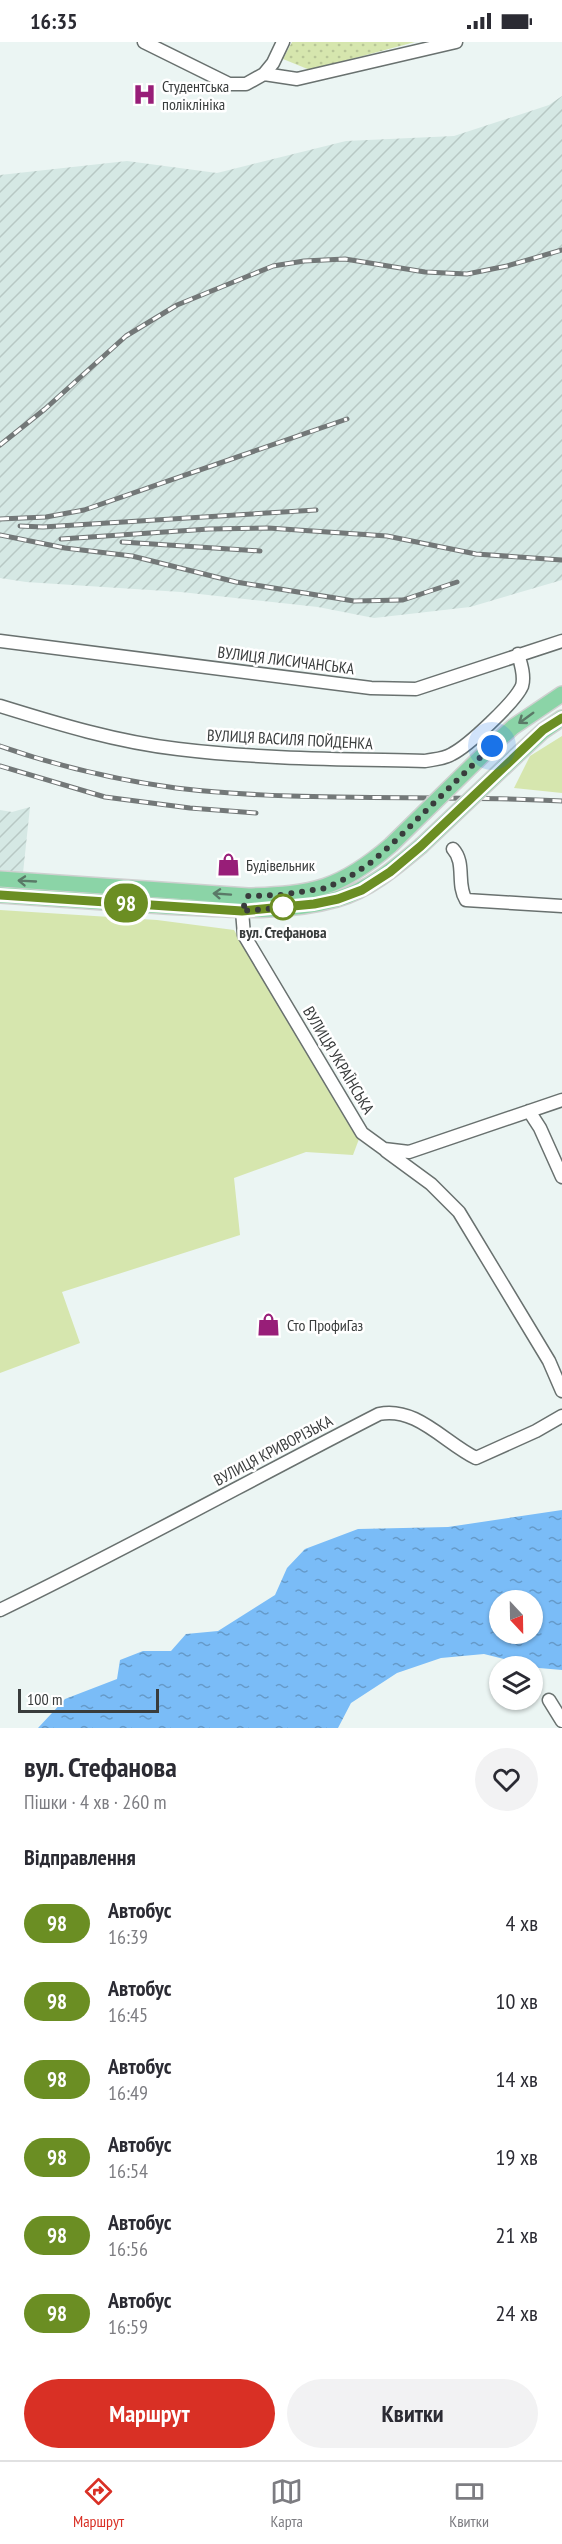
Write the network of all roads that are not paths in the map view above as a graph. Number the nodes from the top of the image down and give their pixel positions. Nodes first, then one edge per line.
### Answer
1 (144, 42) edge
2 (283, 42) edge
3 (456, 42) edge
4 (264, 74) junction
5 (0, 641) edge
6 (562, 641) edge
7 (518, 654) junction
8 (562, 694) edge
9 (0, 706) edge
10 (562, 718) edge
11 (453, 849) dead end
12 (0, 879) edge
13 (0, 895) edge
14 (248, 896) junction
15 (562, 906) edge
16 (242, 911) junction
17 (562, 1100) edge
18 (529, 1111) junction
19 (384, 1149) junction
20 (562, 1178) edge
21 (562, 1391) edge
22 (562, 1416) edge
23 (0, 1610) edge
24 (549, 1700) dead end
25 (562, 1721) edge

1 - 4 street
2 - 4 street
3 - 4 street
5 - 7 street, ВУЛИЦЯ ЛИСИЧАНСЬКА
6 - 7 street, ВУЛИЦЯ ЛИСИЧАНСЬКА
7 - 9 street, ВУЛИЦЯ ВАСИЛЯ ПОЙДЕНКА
8 -> 14 main road, bridge
10 - 16 main road, bridge
11 - 15 street
14 -> 12 main road
13 - 16 main road
14 - 16 main road
16 - 19 street, ВУЛИЦЯ УКРАЇНСЬКА
17 - 18 street
18 - 19 street
18 - 20 street
19 - 21 street, ВУЛИЦЯ УКРАЇНСЬКА
22 - 23 street, ВУЛИЦЯ КРИВОРІЗЬКА
24 - 25 street

